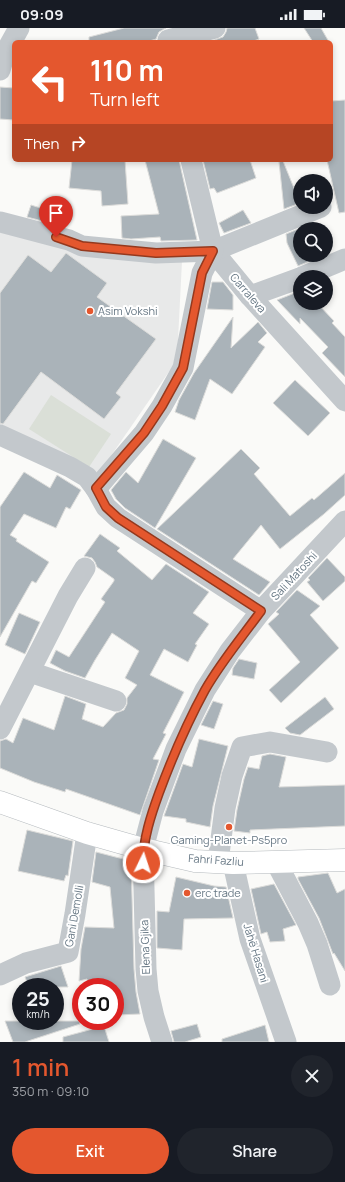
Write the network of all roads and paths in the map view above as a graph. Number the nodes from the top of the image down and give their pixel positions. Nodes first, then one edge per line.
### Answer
1 (19, 28) edge
2 (215, 28) edge
3 (168, 37) edge
4 (12, 40) edge
5 (12, 40) edge
6 (0, 70) edge
7 (193, 162) edge
8 (303, 214) edge
9 (0, 222) edge
10 (213, 251) junction
11 (345, 260) edge
12 (319, 270) edge
13 (293, 280) edge
14 (250, 296) junction
15 (345, 401) edge
16 (0, 435) edge
17 (96, 488) junction
18 (345, 521) edge
19 (85, 568) dead end
20 (261, 611) junction
21 (30, 672) junction
22 (116, 701) dead end
23 (0, 729) edge
24 (327, 752) dead end
25 (0, 802) edge
26 (87, 833) junction
27 (143, 849) junction
28 (345, 860) edge
29 (226, 862) junction
30 (276, 862) junction
31 (0, 976) edge
32 (330, 985) dead end
33 (162, 1042) edge
34 (286, 1042) edge

1 - 5 street
2 - 3 street
4 - 6 street
7 - 10 street, Carraleva
8 - 10 street
9 - 10 street
10 - 14 street, Carraleva
10 - 17 street
11 - 12 street
13 - 14 street
14 - 15 street, Carraleva
16 - 17 street
17 - 20 street
18 - 20 street, Sali Matoshi
19 - 21 street
20 - 27 street, Sali Matoshi
21 - 22 street
21 - 23 street
24 - 29 street, Jahë Hasani
25 - 26 main road, Fahri Fazliu
26 - 27 main road, Fahri Fazliu
26 - 31 street, Gani Demolli
27 - 29 main road, Fahri Fazliu
27 - 33 street, Elena Gjika
28 - 30 main road, Fahri Fazliu
29 - 30 main road, Fahri Fazliu
29 - 34 street, Jahë Hasani
30 - 32 street

